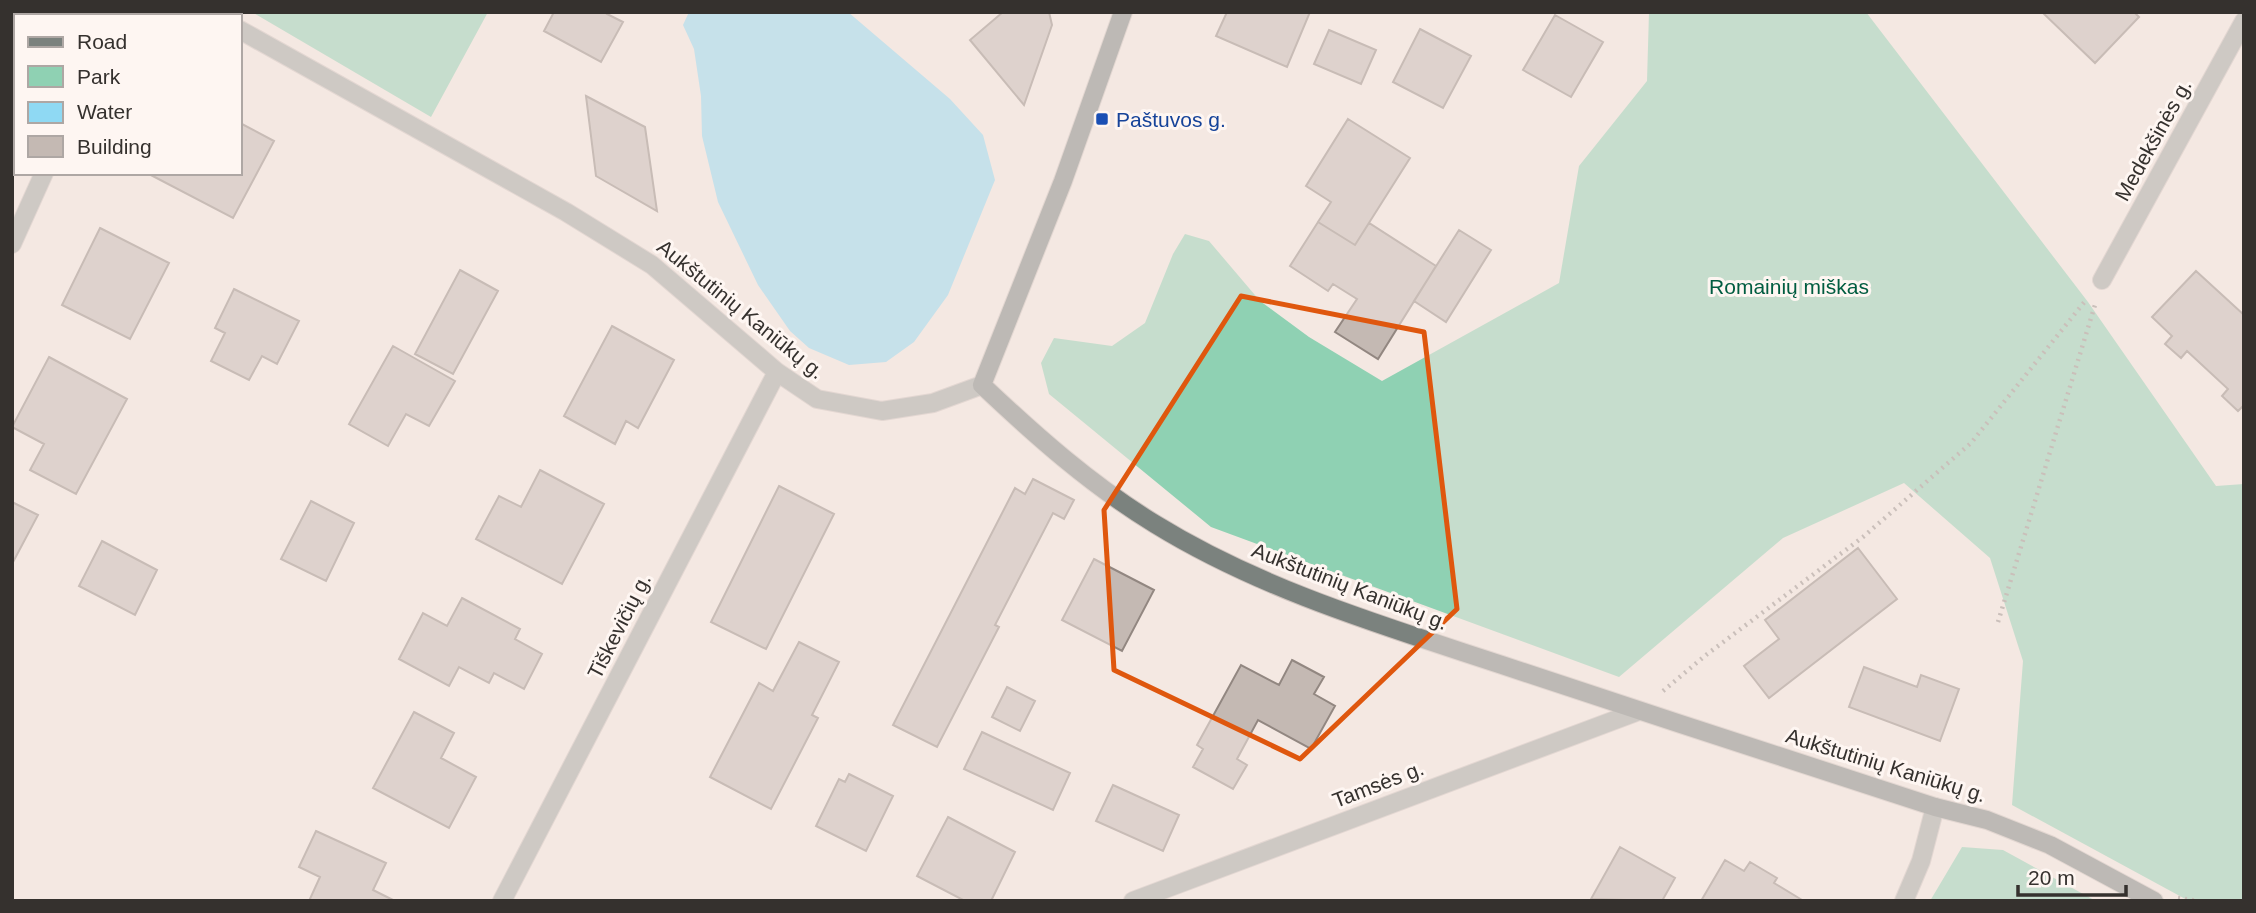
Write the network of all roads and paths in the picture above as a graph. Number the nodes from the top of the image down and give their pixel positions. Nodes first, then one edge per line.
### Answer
1 (1123, 12) edge
2 (2244, 21) edge
3 (242, 31) edge
4 (43, 175) edge
5 (12, 244) edge
6 (2102, 280) junction
7 (777, 372) junction
8 (982, 384) junction
9 (1998, 622) dead end
10 (1639, 710) junction
11 (1935, 807) junction
12 (502, 901) edge
13 (1133, 901) edge
14 (1904, 901) edge
15 (2154, 901) edge

1 - 8 street
2 - 6 street, Medekšinės g.
3 - 7 street, Aukštutinių Kaniūkų g.
4 - 5 street
6 - 9 path
6 - 10 path
7 - 8 street, Aukštutinių Kaniūkų g.
7 - 12 street, Tiškevičių g.
8 - 10 street, Aukštutinių Kaniūkų g.
10 - 11 street, Aukštutinių Kaniūkų g.
10 - 13 street, Tamsės g.
11 - 14 street
11 - 15 street, Aukštutinių Kaniūkų g.

